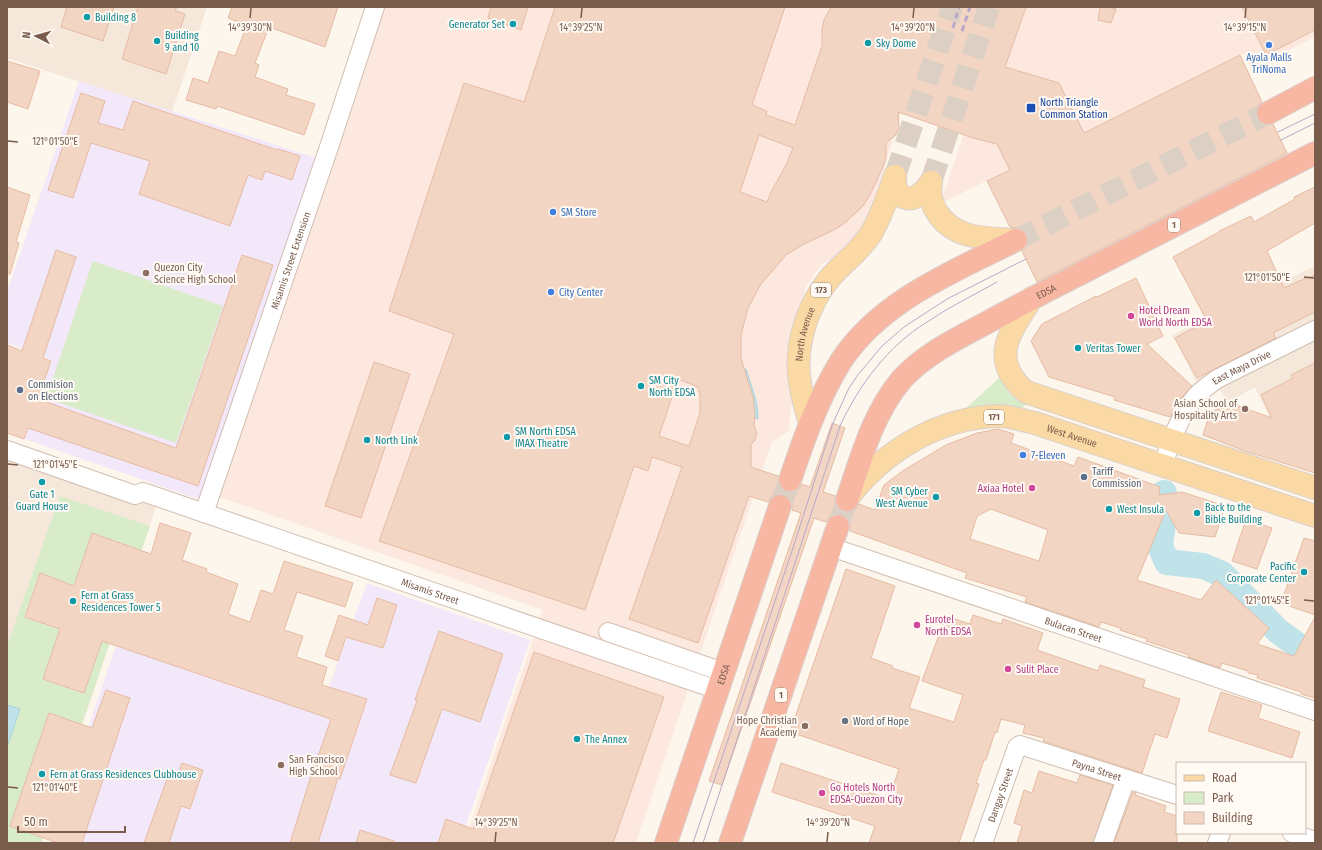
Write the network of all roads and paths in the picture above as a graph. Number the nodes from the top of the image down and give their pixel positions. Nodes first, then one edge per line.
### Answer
1 (375, 7) edge
2 (1315, 88) edge
3 (1268, 113) tunnel mouth
4 (1315, 153) edge
5 (1016, 240) joint
6 (1032, 298) junction
7 (1315, 330) edge
8 (810, 423) junction
9 (7, 439) edge
10 (1172, 440) junction
11 (7, 450) edge
12 (1163, 465) junction
13 (790, 480) tunnel mouth
14 (1315, 488) edge
15 (143, 492) junction
16 (847, 500) joint
17 (780, 506) tunnel mouth
18 (204, 513) junction
19 (1315, 516) edge
20 (838, 526) tunnel mouth
21 (831, 547) junction
22 (608, 632) dead end
23 (721, 684) junction
24 (1315, 711) edge
25 (1017, 747) joint
26 (1126, 779) junction
27 (1176, 795) edge
28 (1295, 834) edge
29 (1315, 841) edge
30 (666, 843) edge
31 (672, 843) edge
32 (730, 843) edge
33 (983, 843) edge
34 (1103, 843) edge

1 - 18 street, Misamis Street Extension
2 - 3 highway
4 - 6 highway, EDSA / 1
5 - 8 highway
5 - 8 main road, North Avenue / 173
6 - 10 main road
6 - 16 highway, EDSA / 1
7 - 10 street, East Maya Drive
8 - 13 highway
9 - 15 street, Misamis Street
10 - 12 street, East Maya Drive
10 - 14 main road
11 - 15 street, Misamis Street
12 - 16 main road, West Avenue / 171
12 - 19 main road, West Avenue / 171
15 - 18 street, Misamis Street
17 - 23 highway, EDSA
18 - 23 street, Misamis Street
20 - 21 highway, 1
21 - 24 street, Bulacan Street
21 - 32 highway, 1
22 - 23 street
23 - 30 highway, EDSA
23 - 31 highway
25 - 26 street, Payna Street
25 - 33 street, Dangay Street
26 - 27 street, Payna Street
26 - 34 street
28 - 29 street

